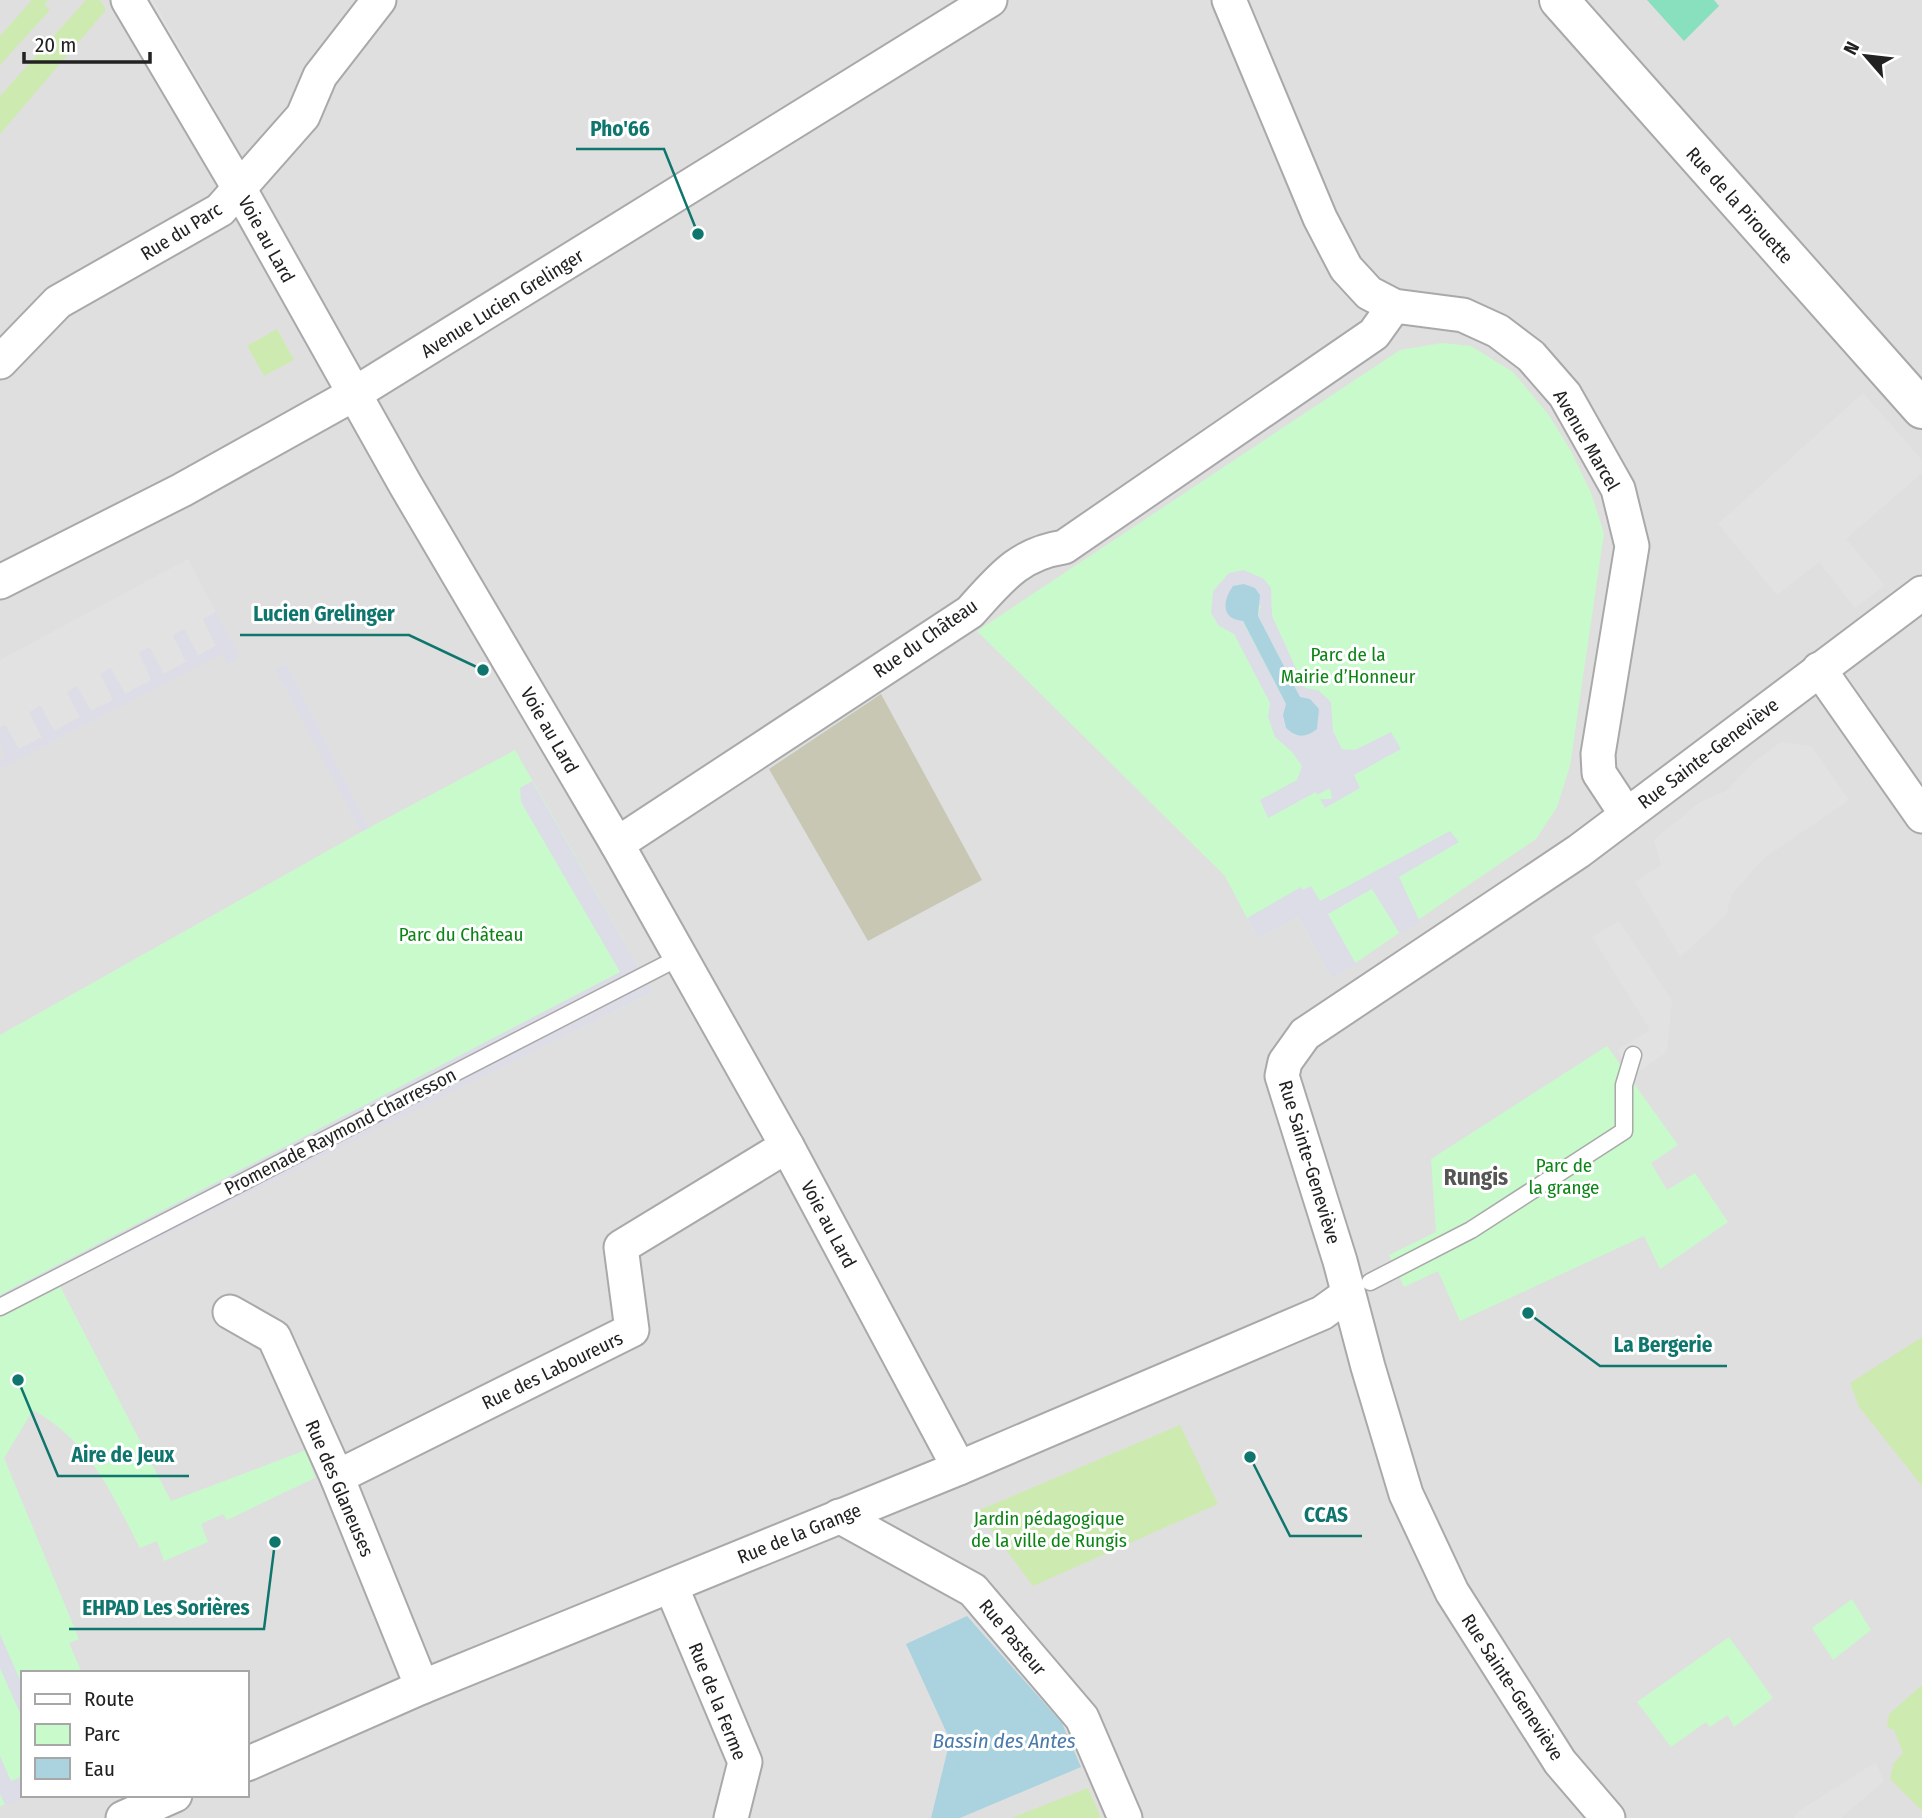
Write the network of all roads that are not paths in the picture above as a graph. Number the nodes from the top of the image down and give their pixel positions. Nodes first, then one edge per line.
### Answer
1 (128, 0) edge
2 (379, 0) edge
3 (990, 0) edge
4 (1229, 0) edge
5 (1559, 0) edge
6 (239, 188) junction
7 (1394, 306) junction
8 (0, 362) edge
9 (354, 394) junction
10 (1922, 409) edge
11 (0, 582) edge
12 (1922, 593) edge
13 (1819, 669) junction
14 (1626, 814) junction
15 (1922, 816) edge
16 (617, 844) junction
17 (680, 957) junction
18 (1633, 1055) dead end
19 (787, 1146) junction
20 (1359, 1289) junction
21 (0, 1307) edge
22 (230, 1312) dead end
23 (959, 1468) junction
24 (337, 1477) junction
25 (839, 1516) junction
26 (671, 1586) junction
27 (422, 1687) junction
28 (248, 1764) edge
29 (170, 1797) edge
30 (123, 1818) edge
31 (731, 1818) edge
32 (1125, 1818) edge
33 (1607, 1818) edge

1 - 6 street, Voie au Lard
2 - 6 street, Rue du Parc
3 - 9 street, Avenue Lucien Grelinger
4 - 7 street, Avenue Marcel
5 - 10 street, Rue de la Pirouette
6 - 8 street, Rue du Parc
6 - 9 street, Voie au Lard
7 - 14 street, Avenue Marcel
7 - 16 street, Rue du Château
9 - 11 street, Avenue Lucien Grelinger
9 - 16 street, Voie au Lard
12 - 13 street, Rue Sainte-Geneviève
13 - 14 street, Rue Sainte-Geneviève
13 - 15 street
14 - 20 street, Rue Sainte-Geneviève
16 - 17 street, Voie au Lard
17 - 19 street, Voie au Lard
17 - 21 lane, Promenade Raymond Charresson
18 - 20 lane
19 - 23 street, Voie au Lard
19 - 24 street, Rue des Laboureurs
20 - 23 street, Rue de la Grange
20 - 33 street, Rue Sainte-Geneviève
22 - 24 street, Rue des Glaneuses
23 - 25 street, Rue de la Grange
24 - 27 street, Rue des Glaneuses
25 - 26 street, Rue de la Grange
25 - 32 street, Rue Pasteur
26 - 27 street, Rue de la Grange
26 - 31 street, Rue de la Ferme
27 - 28 street, Rue de la Grange
29 - 30 street

